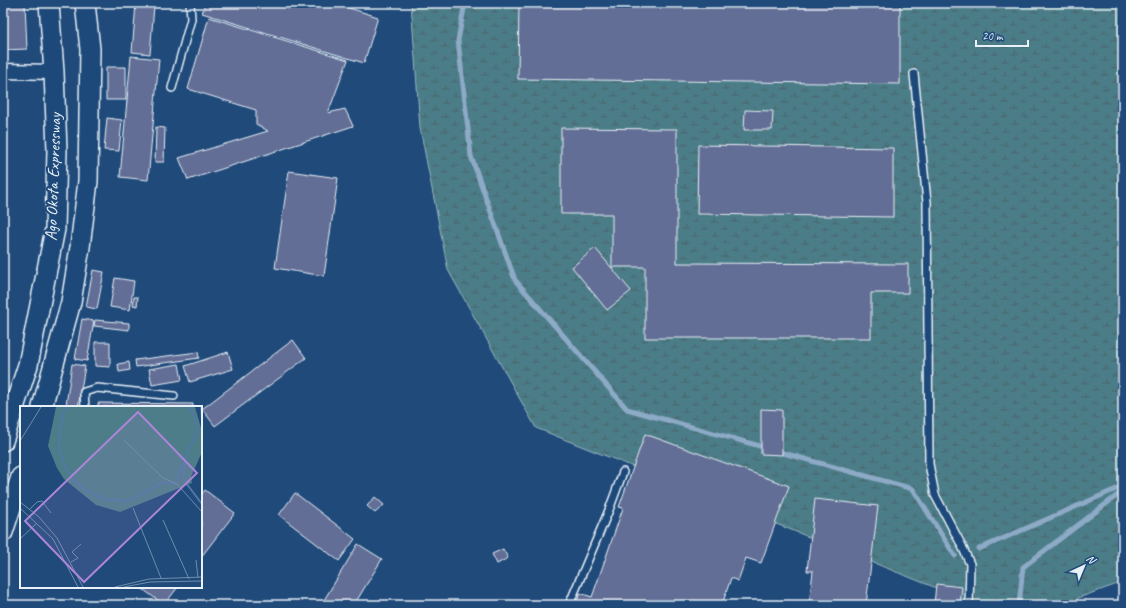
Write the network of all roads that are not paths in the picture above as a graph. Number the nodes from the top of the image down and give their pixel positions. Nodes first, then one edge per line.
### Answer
1 (49, 3) edge
2 (85, 3) edge
3 (190, 3) edge
4 (3, 71) edge
5 (54, 72) junction
6 (914, 74) dead end
7 (172, 88) dead end
8 (174, 396) dead end
9 (42, 406) edge
10 (84, 406) edge
11 (3, 441) edge
12 (623, 472) dead end
13 (20, 480) edge
14 (3, 532) edge
15 (569, 605) edge
16 (969, 605) edge

1 - 5 main road, Ago Okota Expressway
2 - 9 main road, Ago Okota Expressway
3 - 7 lane
4 - 5 street
5 - 11 main road, Ago Okota Expressway
6 - 16 lane
8 - 10 lane
12 - 15 lane
13 - 14 main road

